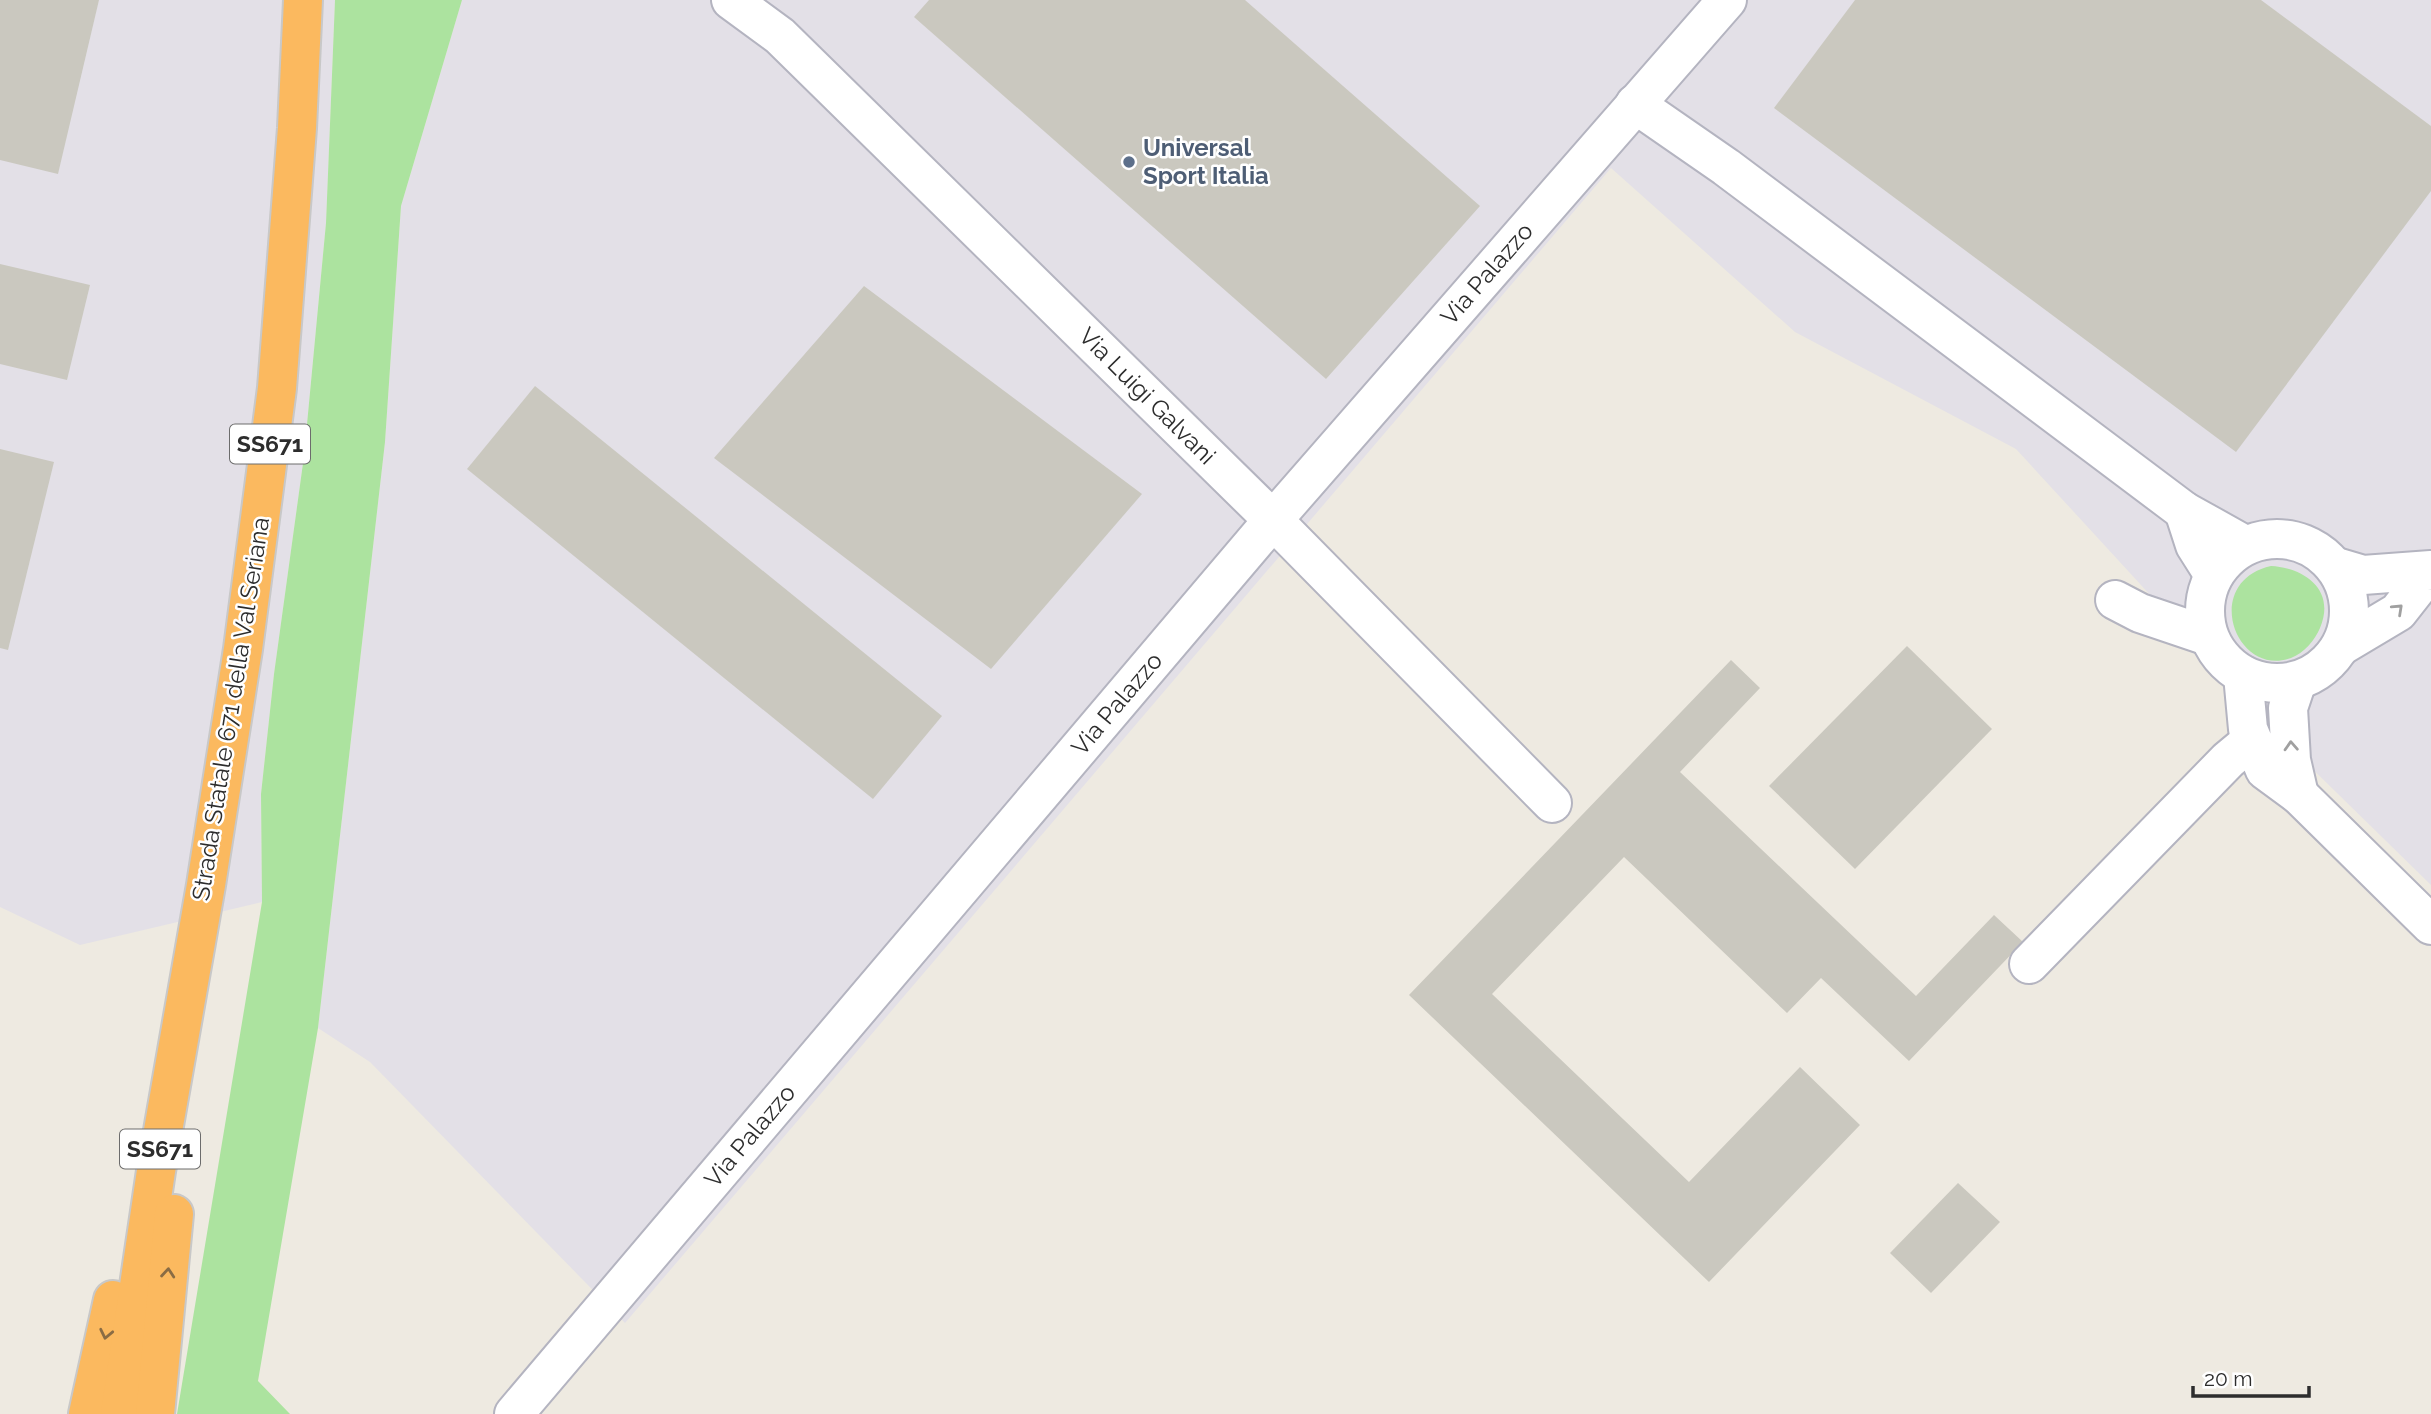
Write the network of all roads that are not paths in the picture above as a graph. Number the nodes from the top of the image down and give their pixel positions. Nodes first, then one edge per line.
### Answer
1 (303, 0) edge
2 (731, 0) edge
3 (1727, 0) edge
4 (1635, 104) junction
5 (2184, 511) junction
6 (1273, 520) junction
7 (2245, 545) junction
8 (2336, 567) junction
9 (2431, 570) edge
10 (2210, 582) junction
11 (2208, 636) junction
12 (2341, 646) junction
13 (2243, 675) junction
14 (2297, 681) junction
15 (2252, 740) junction
16 (2299, 795) junction
17 (1552, 803) dead end
18 (205, 885) junction
19 (2431, 925) edge
20 (2029, 964) dead end
21 (88, 1414) edge
22 (120, 1414) edge
23 (155, 1414) edge
24 (514, 1414) edge

1 - 18 highway, Strada Statale 671 della Val Seriana / SS671
2 - 6 street, Via Luigi Galvani
3 - 4 street, Via Palazzo
4 - 5 street
4 - 6 street, Via Palazzo
5 - 7 street
5 - 10 street
6 - 17 street, Via Luigi Galvani
6 - 24 street, Via Palazzo
7 - 8 street
7 - 10 street
8 - 9 street
8 - 12 street
12 -> 9 street
10 - 11 street
10 - 11 street
11 - 13 street
12 - 14 street
13 - 14 street
13 - 15 street
16 -> 14 street
15 - 16 street
15 - 20 street
16 - 19 street
18 -> 21 highway
18 - 22 highway, Strada Statale 671 della Val Seriana / SS671
23 -> 18 highway

